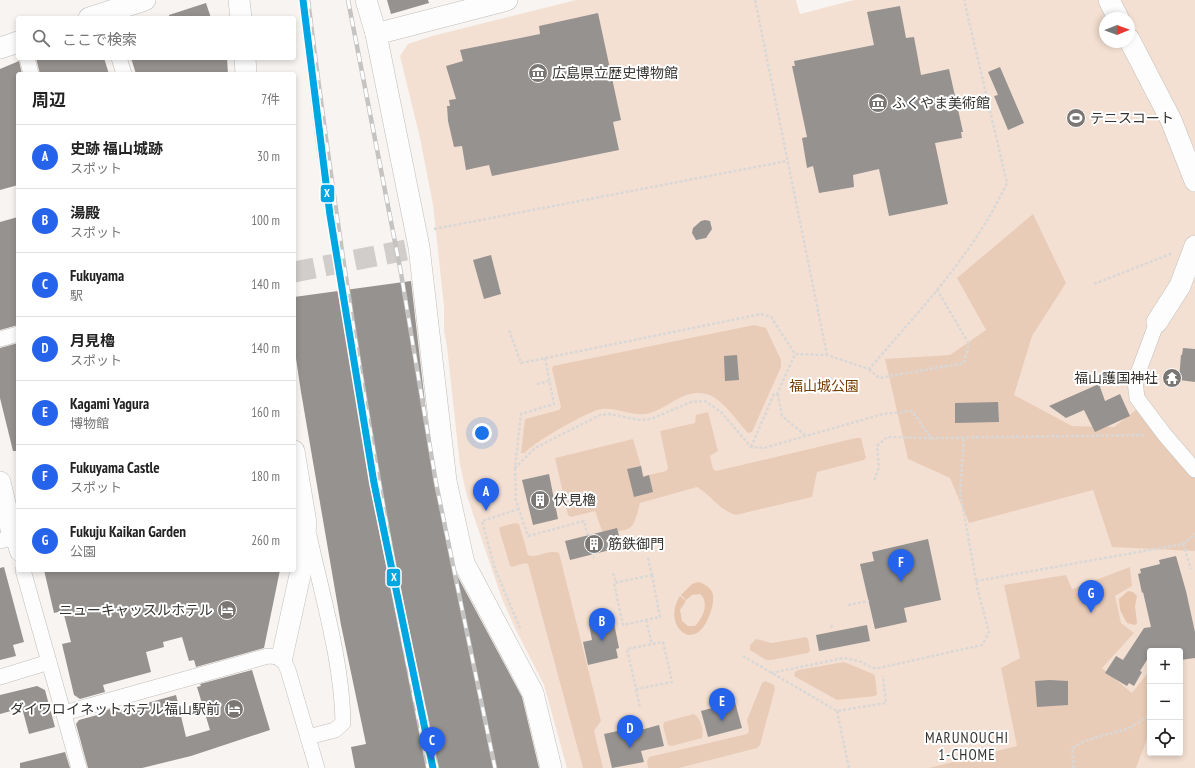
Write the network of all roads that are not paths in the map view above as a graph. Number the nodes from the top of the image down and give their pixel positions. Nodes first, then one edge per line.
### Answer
1 (145, 0) edge
2 (239, 0) edge
3 (366, 0) edge
4 (507, 0) edge
5 (1109, 0) edge
6 (1115, 12) edge
7 (101, 16) edge
8 (241, 16) edge
9 (376, 34) junction
10 (16, 43) edge
11 (0, 48) edge
12 (1134, 48) edge
13 (28, 60) edge
14 (120, 60) edge
15 (245, 60) edge
16 (30, 72) edge
17 (123, 72) edge
18 (246, 72) edge
19 (1195, 181) edge
20 (1188, 248) edge
21 (1157, 322) joint
22 (16, 335) edge
23 (0, 339) edge
24 (296, 463) edge
25 (1195, 470) edge
26 (0, 482) edge
27 (306, 523) junction
28 (10, 544) edge
29 (24, 572) edge
30 (282, 657) junction
31 (49, 662) junction
32 (0, 676) edge
33 (64, 713) junction
34 (308, 737) junction
35 (79, 768) edge
36 (317, 768) edge
37 (551, 768) edge

1 - 7 street
2 - 8 street
3 - 9 street
4 - 9 street
5 - 6 street
9 - 37 street
10 - 11 street
12 - 19 street
13 - 16 street
14 - 17 street
15 - 18 street
20 - 21 street
21 - 25 street
22 - 23 street
24 - 27 street
26 - 28 street
27 - 30 street
27 - 34 street
29 - 31 street
30 - 33 street
30 - 34 street
31 - 32 street
31 - 33 street
33 - 35 street
34 - 36 street

